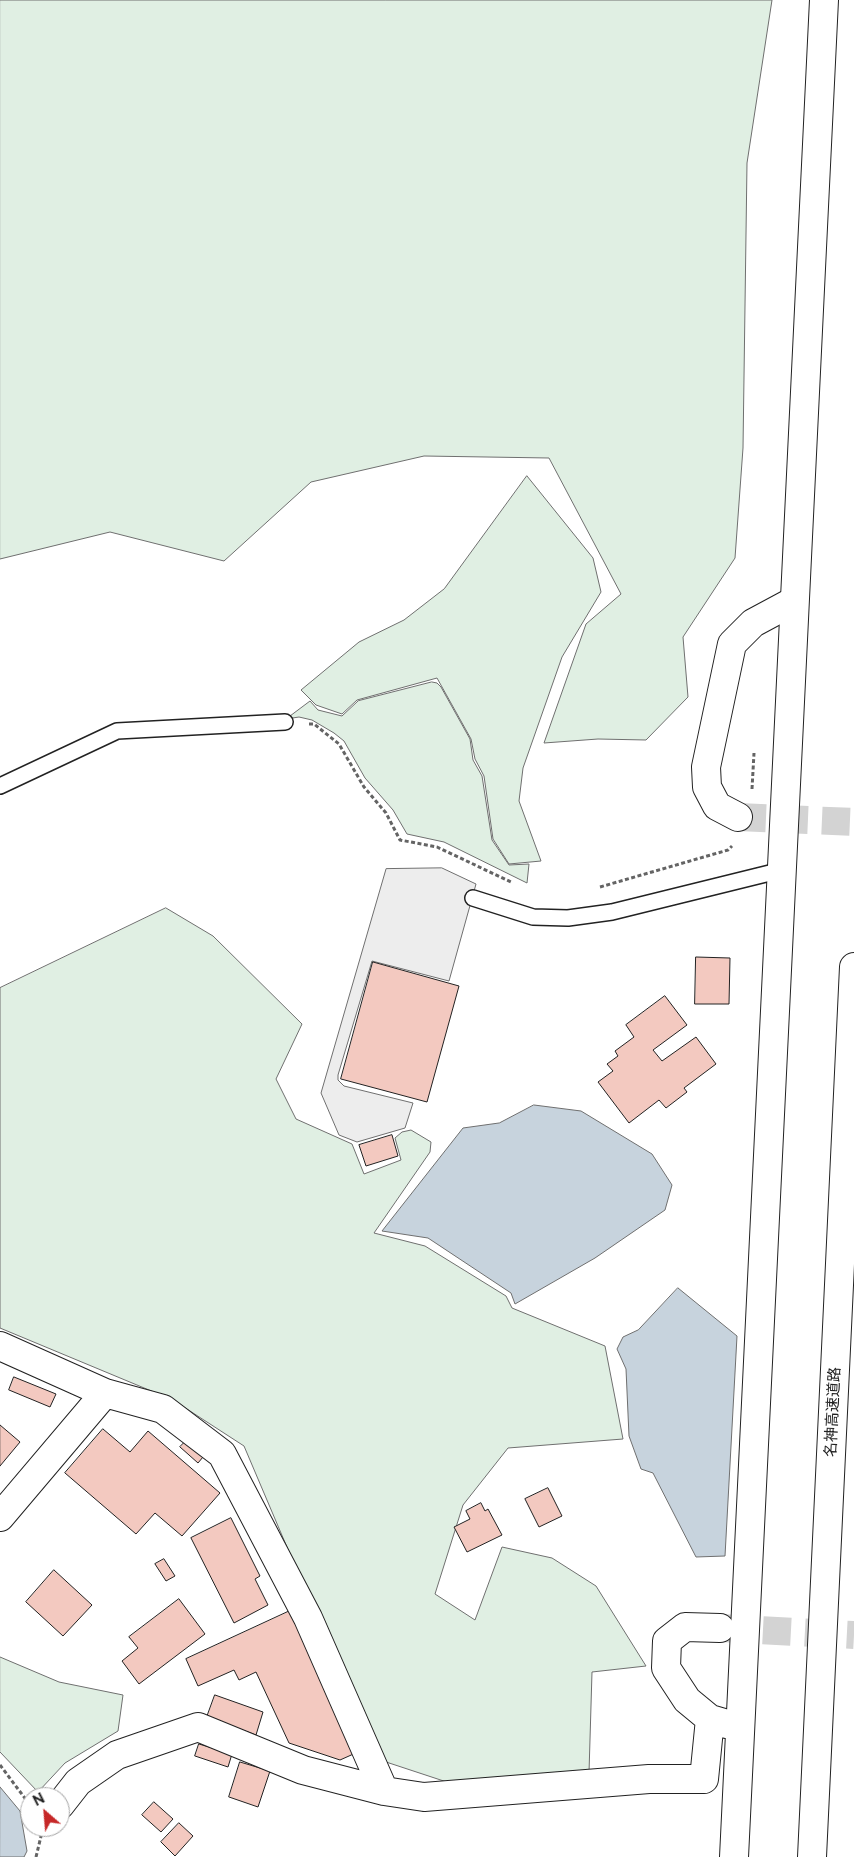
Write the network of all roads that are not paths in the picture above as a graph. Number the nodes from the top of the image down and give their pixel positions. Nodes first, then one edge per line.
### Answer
1 (824, 0) edge
2 (794, 601) junction
3 (285, 722) road end
4 (0, 786) edge
5 (736, 830) road end
6 (782, 870) junction
7 (473, 898) dead end
8 (854, 967) edge
9 (0, 1346) edge
10 (106, 1393) junction
11 (0, 1517) edge
12 (720, 1628) tunnel mouth
13 (710, 1719) junction
14 (740, 1728) junction
15 (384, 1791) junction
16 (70, 1792) edge
17 (734, 1857) edge
18 (812, 1857) edge

1 - 2 main road
2 - 5 main road
2 - 6 main road
3 - 4 lane
6 - 7 lane
6 - 14 main road
8 - 18 main road, 名神高速道路
9 - 10 main road
10 - 11 main road
10 - 15 main road
12 - 13 main road
13 - 14 main road
13 - 15 main road
14 - 17 main road
15 - 16 main road

